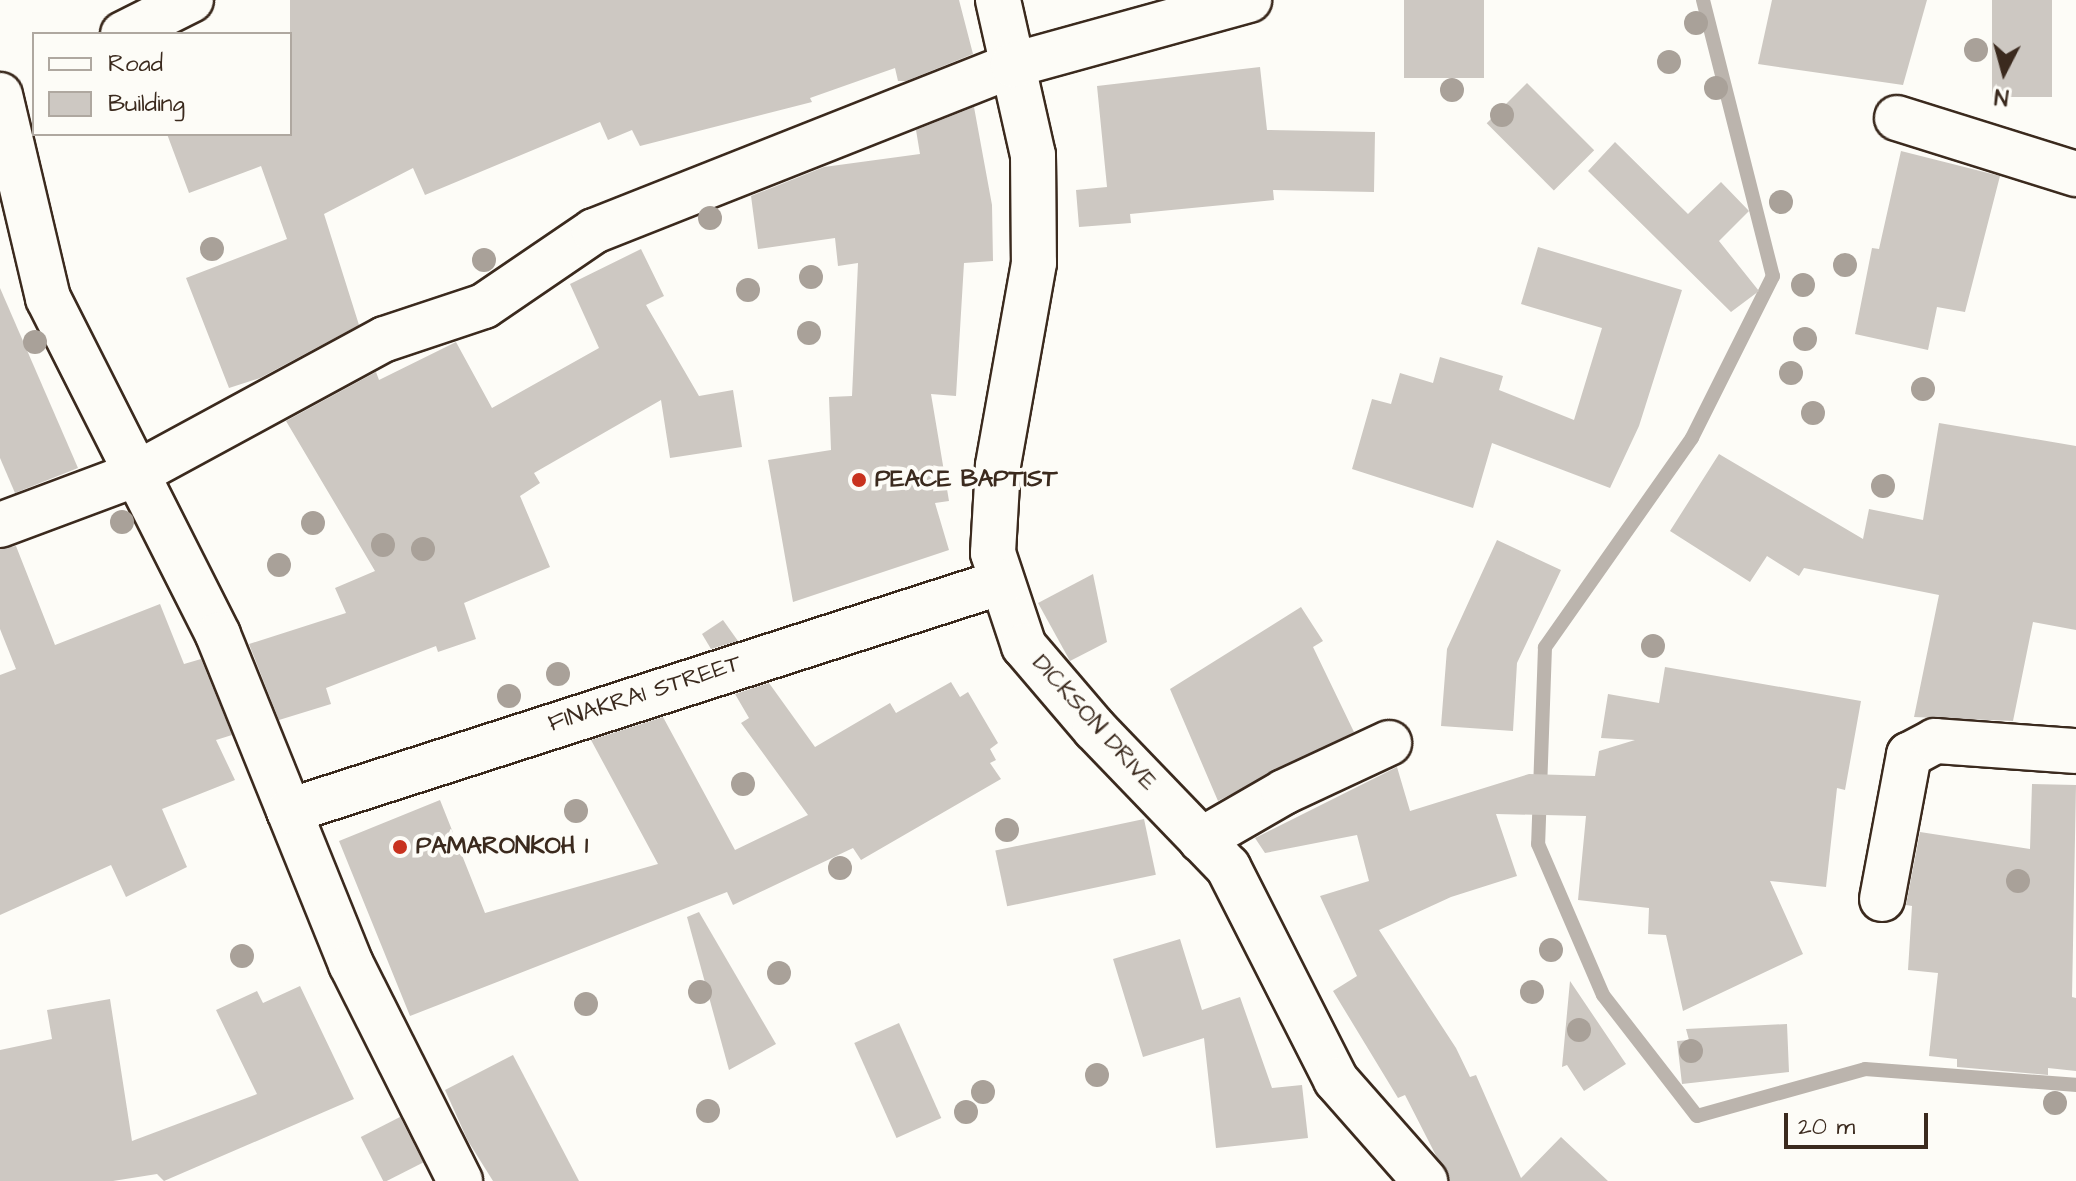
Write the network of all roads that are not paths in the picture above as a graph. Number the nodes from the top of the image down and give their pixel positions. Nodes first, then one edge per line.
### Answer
1 (191, 0) edge
2 (998, 0) edge
3 (1249, 0) edge
4 (127, 32) edge
5 (1013, 65) junction
6 (32, 79) edge
7 (0, 95) edge
8 (1897, 118) dead end
9 (2076, 174) edge
10 (134, 475) junction
11 (0, 525) edge
12 (1002, 582) junction
13 (1389, 743) dead end
14 (2076, 751) edge
15 (289, 811) junction
16 (1201, 840) junction
17 (1882, 899) dead end
18 (460, 1181) edge
19 (1425, 1181) edge

1 - 4 street
2 - 5 street, DICKSON DRIVE
3 - 5 street
5 - 10 street
5 - 12 street, DICKSON DRIVE
6 - 7 street
7 - 10 street
8 - 9 street
10 - 11 street
10 - 15 street
12 - 15 street, FINAKRA1 STREET
12 - 16 street, DICKSON DRIVE
13 - 16 street
14 - 17 street
15 - 18 street
16 - 19 street, DICKSON DRIVE

